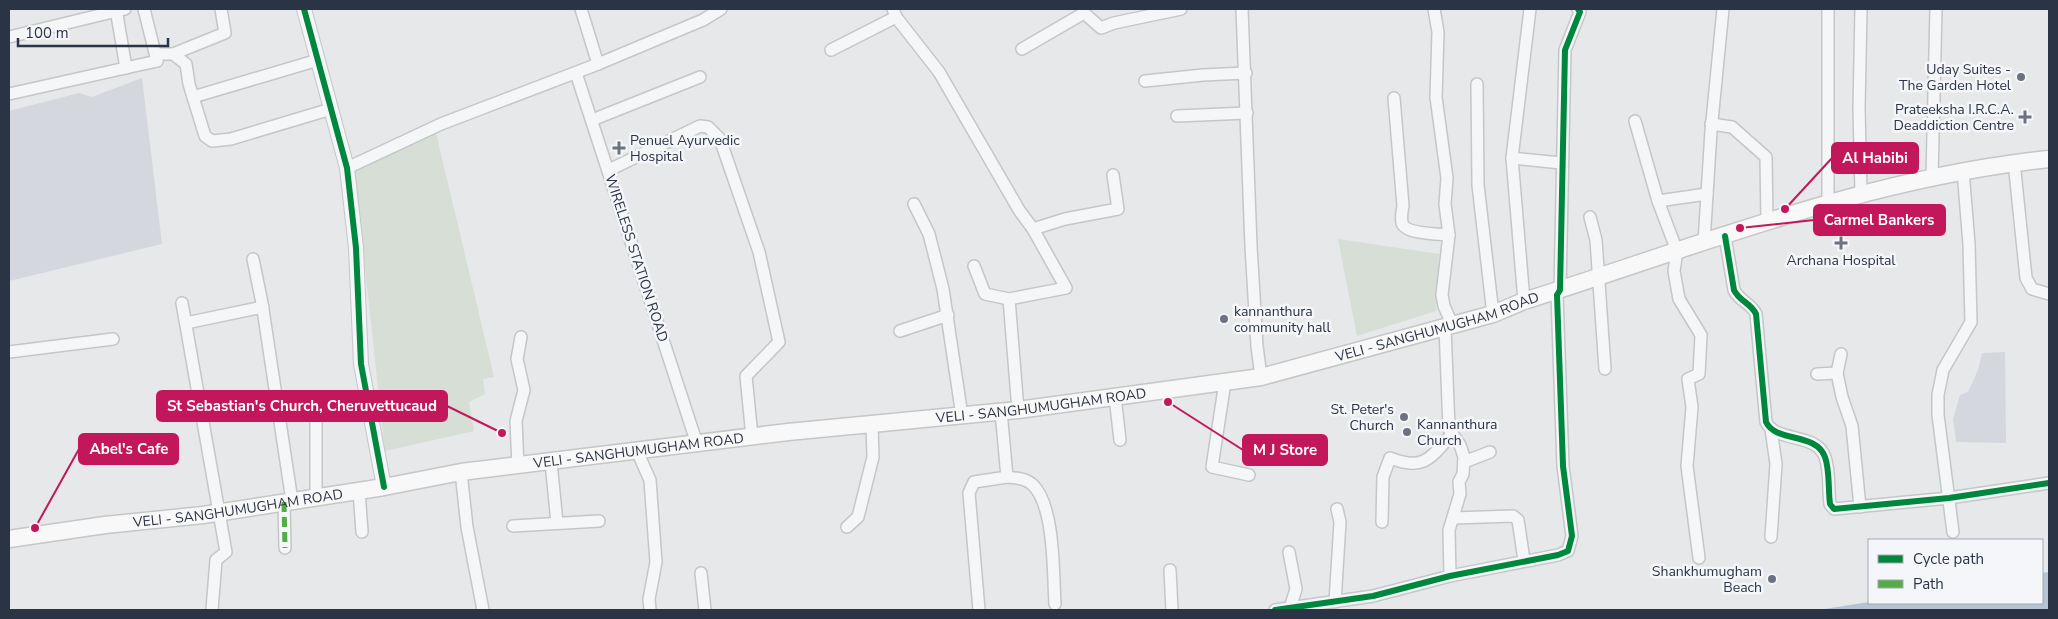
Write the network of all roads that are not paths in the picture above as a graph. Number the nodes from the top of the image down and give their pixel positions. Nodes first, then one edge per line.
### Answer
1 (119, 9) edge
2 (144, 9) edge
3 (221, 9) edge
4 (304, 9) edge
5 (581, 9) edge
6 (721, 9) edge
7 (1181, 9) edge
8 (1242, 9) edge
9 (1434, 9) edge
10 (1530, 9) edge
11 (1578, 9) edge
12 (1723, 9) edge
13 (1828, 9) edge
14 (1861, 9) edge
15 (1936, 9) edge
16 (894, 13) edge
17 (701, 14) edge
18 (9, 37) edge
19 (1022, 48) dead end
20 (831, 50) dead end
21 (173, 54) junction
22 (318, 60) junction
23 (157, 61) junction
24 (598, 64) junction
25 (126, 68) junction
26 (576, 73) junction
27 (1246, 74) junction
28 (700, 77) dead end
29 (1145, 81) dead end
30 (1477, 84) dead end
31 (9, 94) edge
32 (193, 97) junction
33 (1394, 98) dead end
34 (331, 110) junction
35 (1247, 113) junction
36 (1177, 116) dead end
37 (592, 120) junction
38 (1635, 121) dead end
39 (1712, 124) junction
40 (1512, 158) junction
41 (2049, 159) edge
42 (2014, 162) junction
43 (1562, 163) junction
44 (347, 168) junction
45 (609, 170) junction
46 (1963, 171) junction
47 (1113, 175) dead end
48 (1932, 177) junction
49 (1861, 193) junction
50 (1707, 194) junction
51 (1658, 201) junction
52 (1828, 201) junction
53 (914, 204) dead end
54 (1590, 217) dead end
55 (1767, 221) junction
56 (1033, 229) junction
57 (1449, 235) junction
58 (1725, 236) junction
59 (1704, 242) junction
60 (1677, 251) junction
61 (253, 259) dead end
62 (974, 266) dead end
63 (1599, 277) junction
64 (1560, 290) junction
65 (2049, 294) edge
66 (1009, 298) junction
67 (1524, 301) junction
68 (182, 303) dead end
69 (263, 307) junction
70 (1493, 314) junction
71 (948, 315) junction
72 (186, 323) junction
73 (1449, 326) junction
74 (900, 330) dead end
75 (521, 337) dead end
76 (114, 340) dead end
77 (9, 352) edge
78 (1841, 354) dead end
79 (1605, 369) dead end
80 (1837, 373) junction
81 (1817, 374) dead end
82 (1261, 378) junction
83 (1225, 382) junction
84 (1115, 397) junction
85 (1018, 410) junction
86 (1001, 412) junction
87 (962, 416) junction
88 (316, 421) dead end
89 (872, 424) junction
90 (1771, 430) junction
91 (1451, 435) junction
92 (752, 437) junction
93 (1120, 440) dead end
94 (697, 444) junction
95 (637, 451) junction
96 (1490, 452) dead end
97 (551, 462) junction
98 (1464, 462) junction
99 (518, 466) junction
100 (461, 472) junction
101 (1249, 475) dead end
102 (1007, 478) junction
103 (2049, 483) edge
104 (384, 487) junction
105 (359, 491) junction
106 (316, 497) junction
107 (1949, 498) junction
108 (288, 501) junction
109 (1860, 507) junction
110 (1337, 510) dead end
111 (219, 511) junction
112 (1454, 518) junction
113 (599, 522) dead end
114 (1382, 522) dead end
115 (557, 524) junction
116 (512, 526) dead end
117 (847, 527) dead end
118 (362, 532) dead end
119 (1954, 532) dead end
120 (1771, 536) dead end
121 (9, 539) edge
122 (285, 548) dead end
123 (1290, 552) dead end
124 (1699, 558) dead end
125 (1524, 560) junction
126 (1170, 570) dead end
127 (701, 573) dead end
128 (1450, 576) junction
129 (1335, 602) junction
130 (1056, 604) dead end
131 (1290, 608) junction
132 (212, 610) edge
133 (483, 610) edge
134 (650, 610) edge
135 (705, 610) edge
136 (979, 610) edge
137 (1172, 610) edge
138 (1275, 610) edge

1 - 18 street
1 - 25 street
2 - 23 street
3 - 21 street
4 - 22 street
5 - 24 street
6 - 17 street
7 - 19 street
8 - 27 street
9 - 57 street
10 - 40 street
11 - 43 street
12 - 39 street
13 - 52 street
14 - 49 street
15 - 48 street
16 - 20 street
16 - 56 street
17 - 24 street
21 - 23 street
21 - 32 street
22 - 32 street
22 - 34 street
23 - 25 street
24 - 26 street
25 - 31 street
26 - 37 street, WIRELESS STATION ROAD
26 - 44 street
27 - 29 street
27 - 35 street
28 - 37 street
30 - 70 street
32 - 34 street
33 - 57 street
34 - 44 street
35 - 36 street
35 - 82 street
37 - 45 street, WIRELESS STATION ROAD
38 - 51 street
39 - 50 street
39 - 55 street
40 - 43 street
40 - 67 street
41 - 42 main road, VELI - SANGHUMUGHAM ROAD
42 - 46 main road, VELI - SANGHUMUGHAM ROAD
42 - 65 street
43 - 64 street
44 - 104 street
45 - 92 street
45 - 94 street, WIRELESS STATION ROAD
46 - 48 main road, VELI - SANGHUMUGHAM ROAD
46 - 107 street
47 - 56 street
48 - 49 main road, VELI - SANGHUMUGHAM ROAD
49 - 52 main road, VELI - SANGHUMUGHAM ROAD
50 - 51 street
50 - 59 street
51 - 60 street
52 - 55 main road, VELI - SANGHUMUGHAM ROAD
53 - 71 street
54 - 63 street
55 - 58 main road, VELI - SANGHUMUGHAM ROAD
56 - 66 street
57 - 73 street
58 - 59 main road, VELI - SANGHUMUGHAM ROAD
58 - 90 street
59 - 60 main road, VELI - SANGHUMUGHAM ROAD
60 - 63 main road, VELI - SANGHUMUGHAM ROAD
60 - 124 street
61 - 69 street
62 - 66 street
63 - 64 main road, VELI - SANGHUMUGHAM ROAD
63 - 79 street
64 - 67 main road, VELI - SANGHUMUGHAM ROAD
64 - 125 street
66 - 85 street
67 - 70 main road, VELI - SANGHUMUGHAM ROAD
68 - 72 street
69 - 72 street
69 - 108 street
70 - 73 main road, VELI - SANGHUMUGHAM ROAD
71 - 74 street
71 - 87 street
72 - 111 street
73 - 82 main road, VELI - SANGHUMUGHAM ROAD
73 - 91 street
75 - 99 street
76 - 77 street
78 - 80 street
80 - 81 street
80 - 109 street
82 - 83 main road, VELI - SANGHUMUGHAM ROAD
83 - 84 main road, VELI - SANGHUMUGHAM ROAD
83 - 101 street
84 - 85 main road, VELI - SANGHUMUGHAM ROAD
84 - 93 street
85 - 86 main road, VELI - SANGHUMUGHAM ROAD
86 - 87 main road, VELI - SANGHUMUGHAM ROAD
86 - 102 street
87 - 89 main road, VELI - SANGHUMUGHAM ROAD
88 - 106 street
89 - 92 main road, VELI - SANGHUMUGHAM ROAD
89 - 117 street
90 - 109 street
90 - 120 street
91 - 98 street
91 - 114 street
92 - 94 main road, VELI - SANGHUMUGHAM ROAD
94 - 95 main road, VELI - SANGHUMUGHAM ROAD
95 - 97 main road, VELI - SANGHUMUGHAM ROAD
95 - 134 street
96 - 98 street
97 - 99 main road, VELI - SANGHUMUGHAM ROAD
97 - 115 street
98 - 112 street
99 - 100 main road, VELI - SANGHUMUGHAM ROAD
100 - 104 main road, VELI - SANGHUMUGHAM ROAD
100 - 133 street
102 - 130 street
102 - 136 street
103 - 107 street
104 - 105 main road, VELI - SANGHUMUGHAM ROAD
105 - 106 main road, VELI - SANGHUMUGHAM ROAD
105 - 118 street
106 - 108 main road, VELI - SANGHUMUGHAM ROAD
107 - 109 street
107 - 119 street
108 - 111 main road, VELI - SANGHUMUGHAM ROAD
108 - 122 street
110 - 129 street
111 - 121 main road, VELI - SANGHUMUGHAM ROAD
111 - 132 street
112 - 125 street
112 - 128 street
113 - 115 street
115 - 116 street
123 - 131 street
125 - 128 street
126 - 137 street
127 - 135 street
128 - 129 street
129 - 131 street
131 - 138 street

